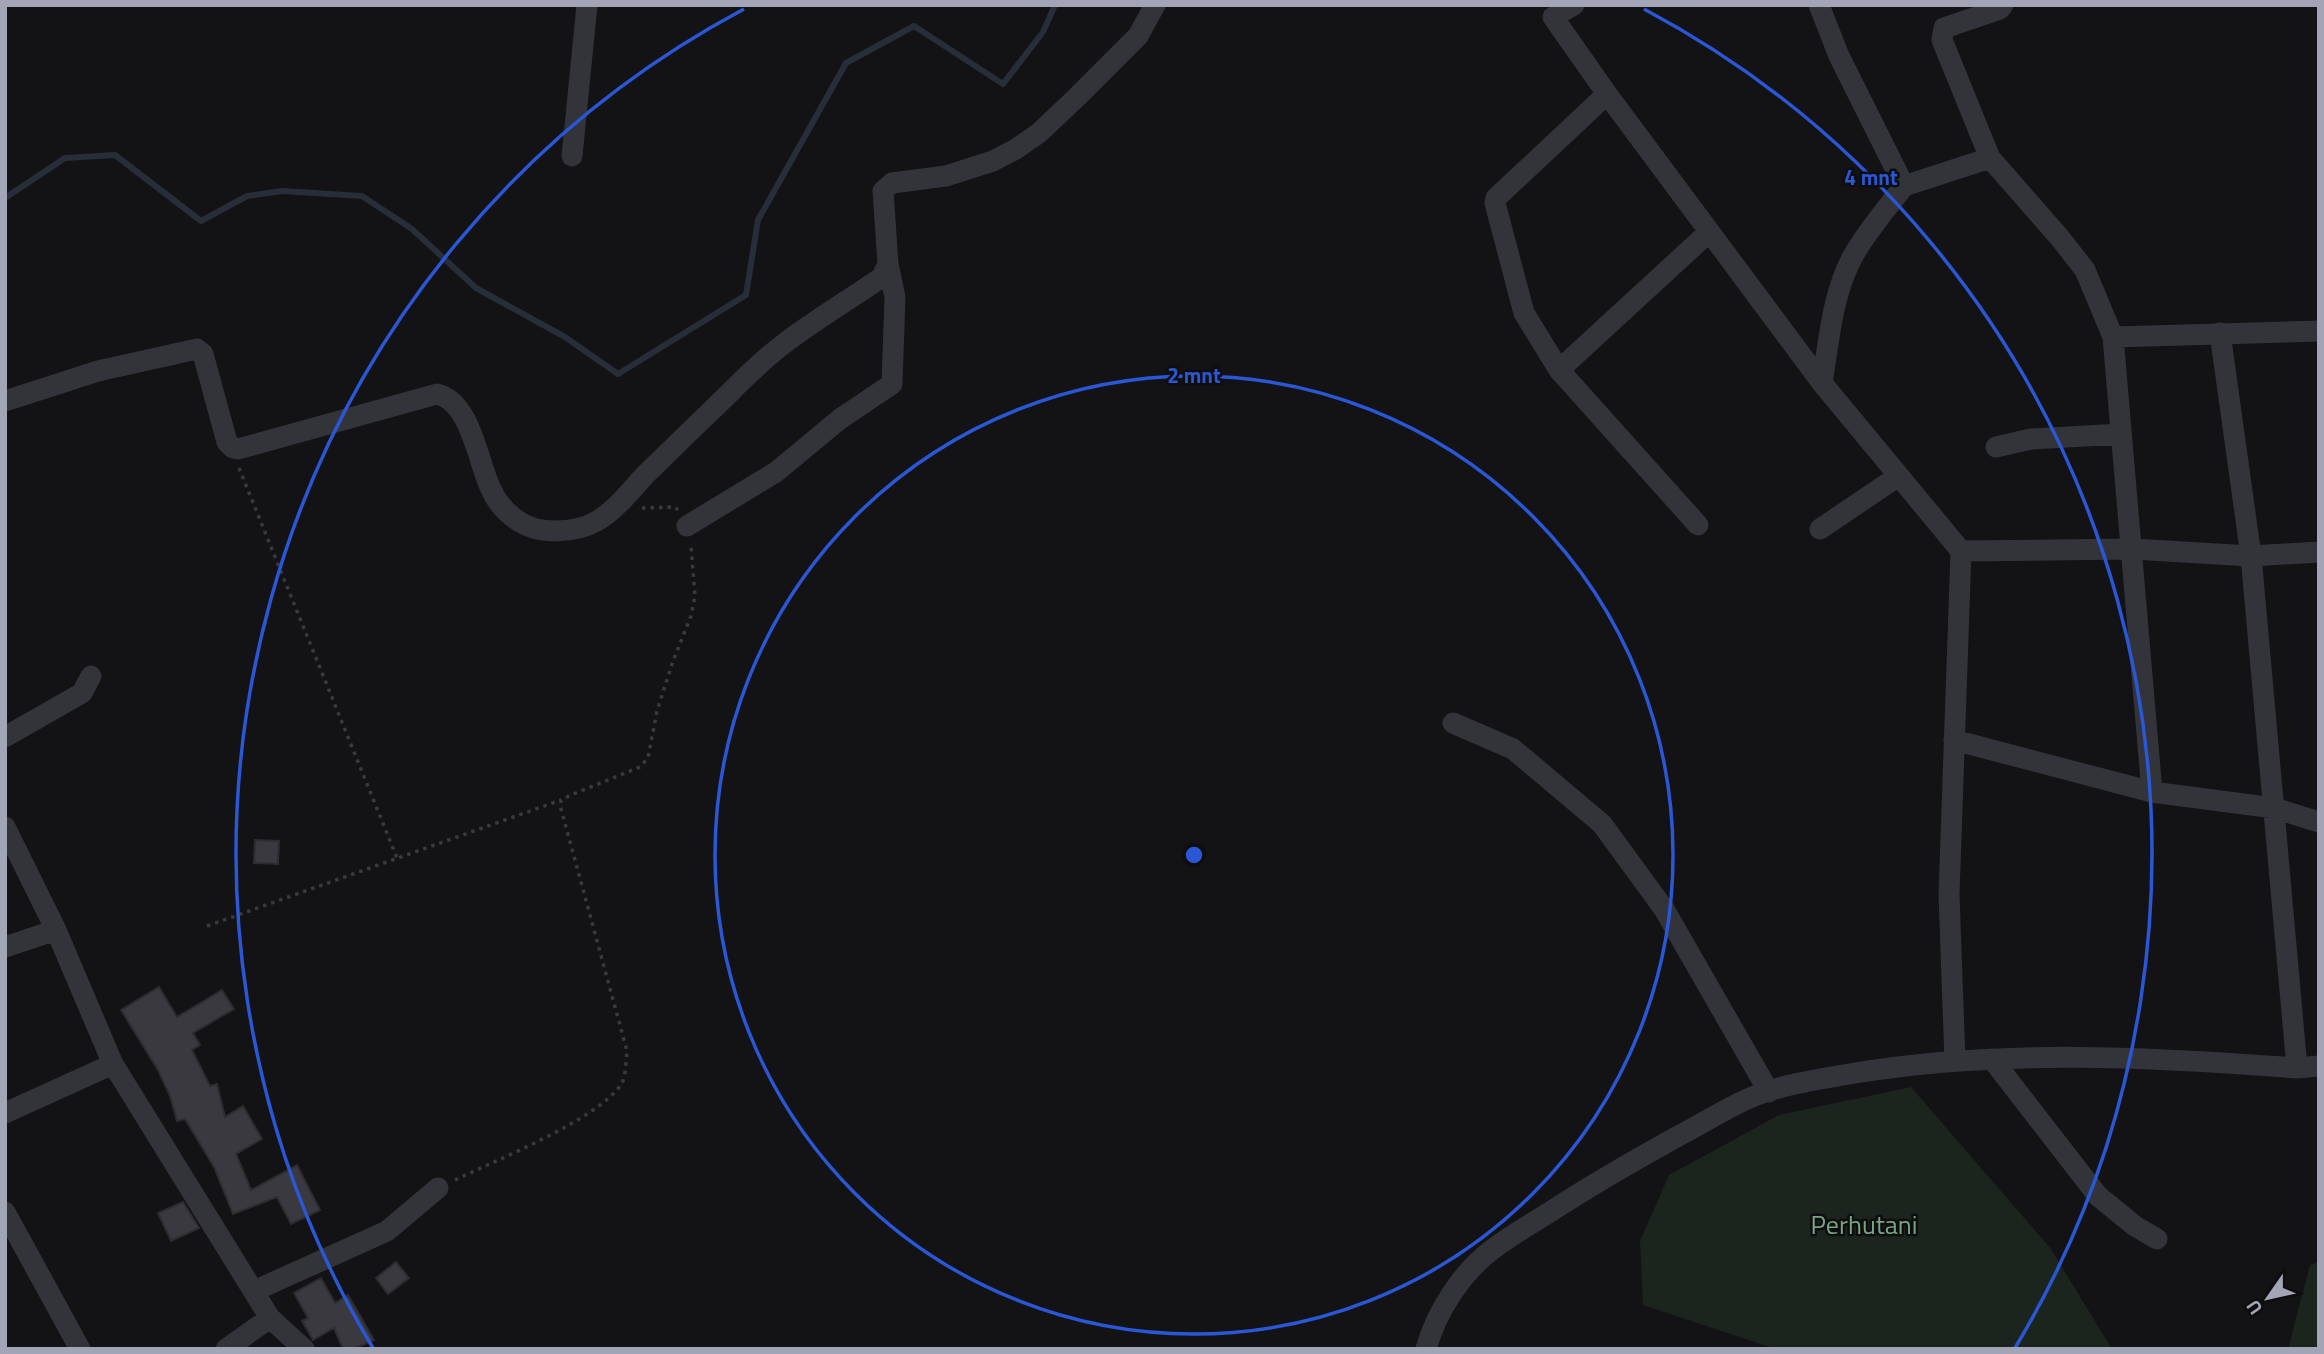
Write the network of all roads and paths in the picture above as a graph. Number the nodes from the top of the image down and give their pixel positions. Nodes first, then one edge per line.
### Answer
1 (586, 5) edge
2 (1155, 5) edge
3 (1574, 5) edge
4 (1819, 5) edge
5 (2003, 5) edge
6 (1549, 11) edge
7 (1607, 94) junction
8 (572, 156) dead end
9 (1990, 158) junction
10 (1904, 186) junction
11 (1709, 232) junction
12 (888, 264) junction
13 (2319, 331) edge
14 (2220, 333) junction
15 (2113, 337) junction
16 (1559, 370) junction
17 (1822, 383) junction
18 (5, 401) edge
19 (2121, 434) junction
20 (230, 445) junction
21 (1996, 447) dead end
22 (1897, 477) junction
23 (616, 506) junction
24 (1698, 525) dead end
25 (687, 526) junction
26 (1820, 529) dead end
27 (2132, 549) junction
28 (1961, 551) junction
29 (2319, 552) edge
30 (2251, 556) junction
31 (90, 676) dead end
32 (1453, 723) dead end
33 (5, 737) edge
34 (1954, 740) junction
35 (2152, 792) junction
36 (562, 800) junction
37 (2274, 808) junction
38 (2319, 822) edge
39 (5, 827) edge
40 (397, 858) junction
41 (207, 926) dead end
42 (56, 930) junction
43 (5, 947) edge
44 (1992, 1059) junction
45 (1955, 1061) junction
46 (113, 1064) junction
47 (2308, 1067) edge
48 (1769, 1091) junction
49 (5, 1113) edge
50 (438, 1188) joint
51 (5, 1212) edge
52 (2157, 1239) dead end
53 (254, 1291) junction
54 (270, 1318) junction
55 (80, 1349) edge
56 (226, 1349) edge
57 (304, 1349) edge
58 (1426, 1349) edge

1 - 8 street
2 - 12 street
3 - 6 street
4 - 10 street
5 - 9 street
6 - 7 street
7 - 11 street
7 - 16 street
9 - 10 street
9 - 15 street
10 - 17 street
11 - 16 street
11 - 17 street
12 - 23 street
12 - 25 street
13 - 14 street
14 - 15 street
14 - 30 street
15 - 19 street
16 - 24 street
17 - 22 street
18 - 20 street
19 - 21 street
19 - 27 street
20 - 23 street
20 - 40 path
22 - 26 street
22 - 28 street
23 - 25 path
25 - 36 path
27 - 28 street
27 - 30 street
27 - 35 street
28 - 34 street
29 - 30 street
30 - 37 street
31 - 33 street
32 - 48 street
34 - 35 street
34 - 45 street
35 - 37 street
36 - 40 path
36 - 50 path
37 - 38 street
37 - 47 street
39 - 42 street
40 - 41 path
42 - 43 street
42 - 46 street
44 - 45 street
44 - 47 street
44 - 52 street
45 - 48 street
46 - 49 street
46 - 53 street
48 - 58 street
50 - 53 street
51 - 55 street
53 - 54 street
54 - 56 street
54 - 57 street

